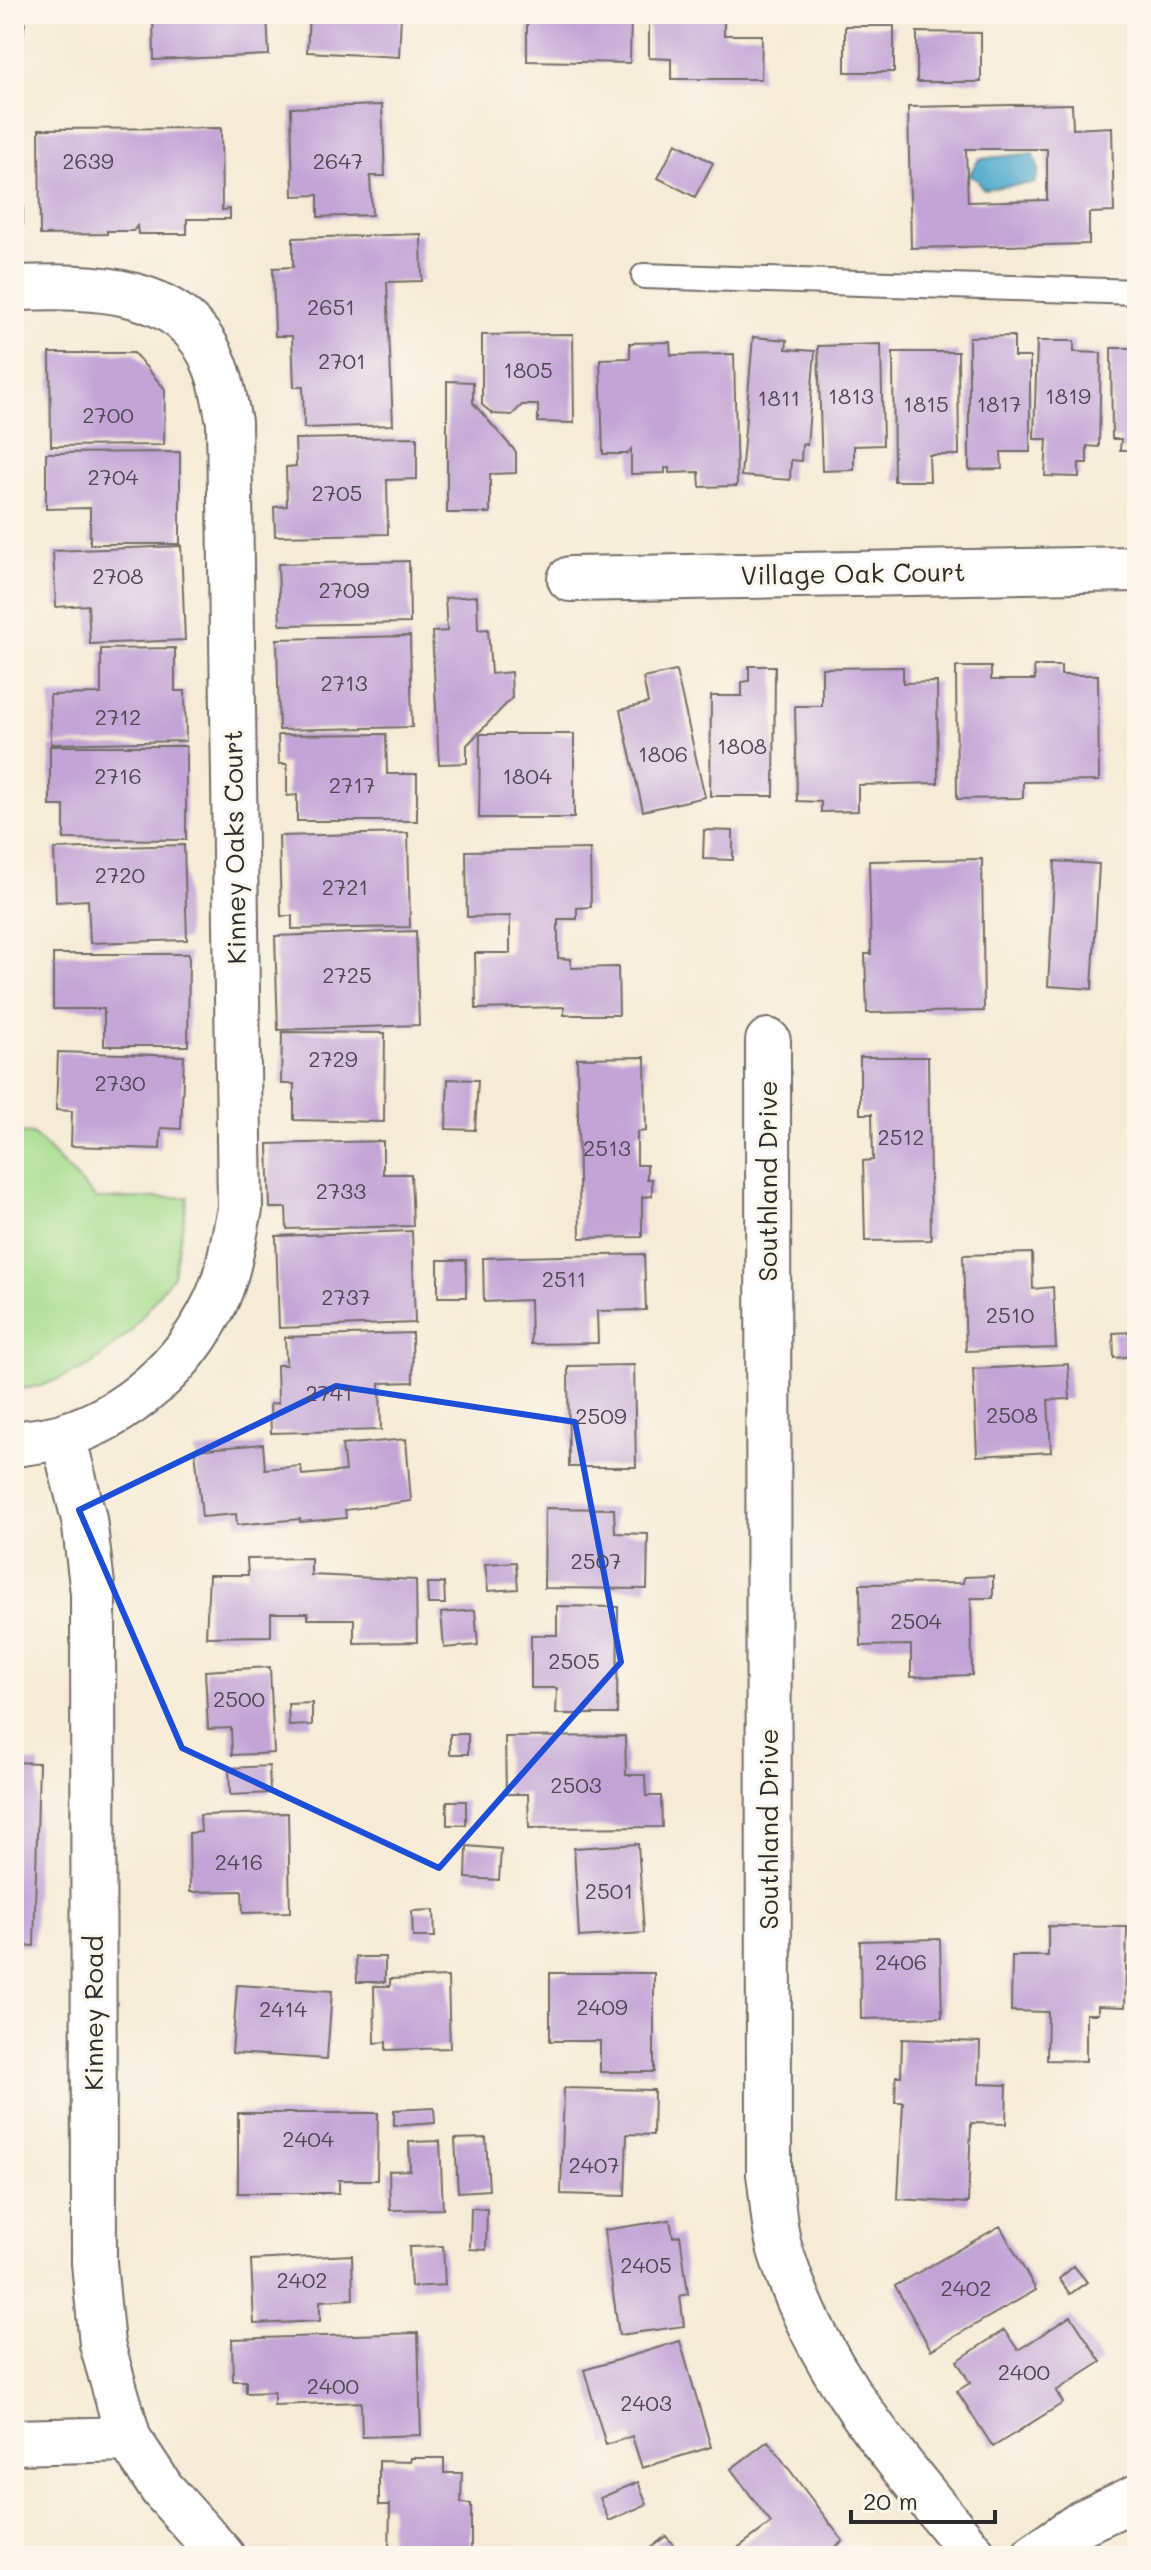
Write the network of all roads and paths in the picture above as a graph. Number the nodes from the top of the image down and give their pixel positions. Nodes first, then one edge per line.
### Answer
1 (644, 276) dead end
2 (14, 288) edge
3 (1137, 292) edge
4 (1137, 569) edge
5 (570, 579) dead end
6 (768, 1041) dead end
7 (63, 1436) junction
8 (14, 1444) edge
9 (129, 2439) junction
10 (14, 2442) edge
11 (1137, 2497) edge
12 (222, 2556) edge
13 (975, 2556) edge
14 (1034, 2556) edge

1 - 3 lane
2 - 7 street, Kinney Oaks Court
4 - 5 street, Village Oak Court
6 - 13 street, Southland Drive
7 - 8 street, Kinney Oaks Court
7 - 9 street, Kinney Road
9 - 10 street
9 - 12 street, Kinney Road
11 - 14 street

